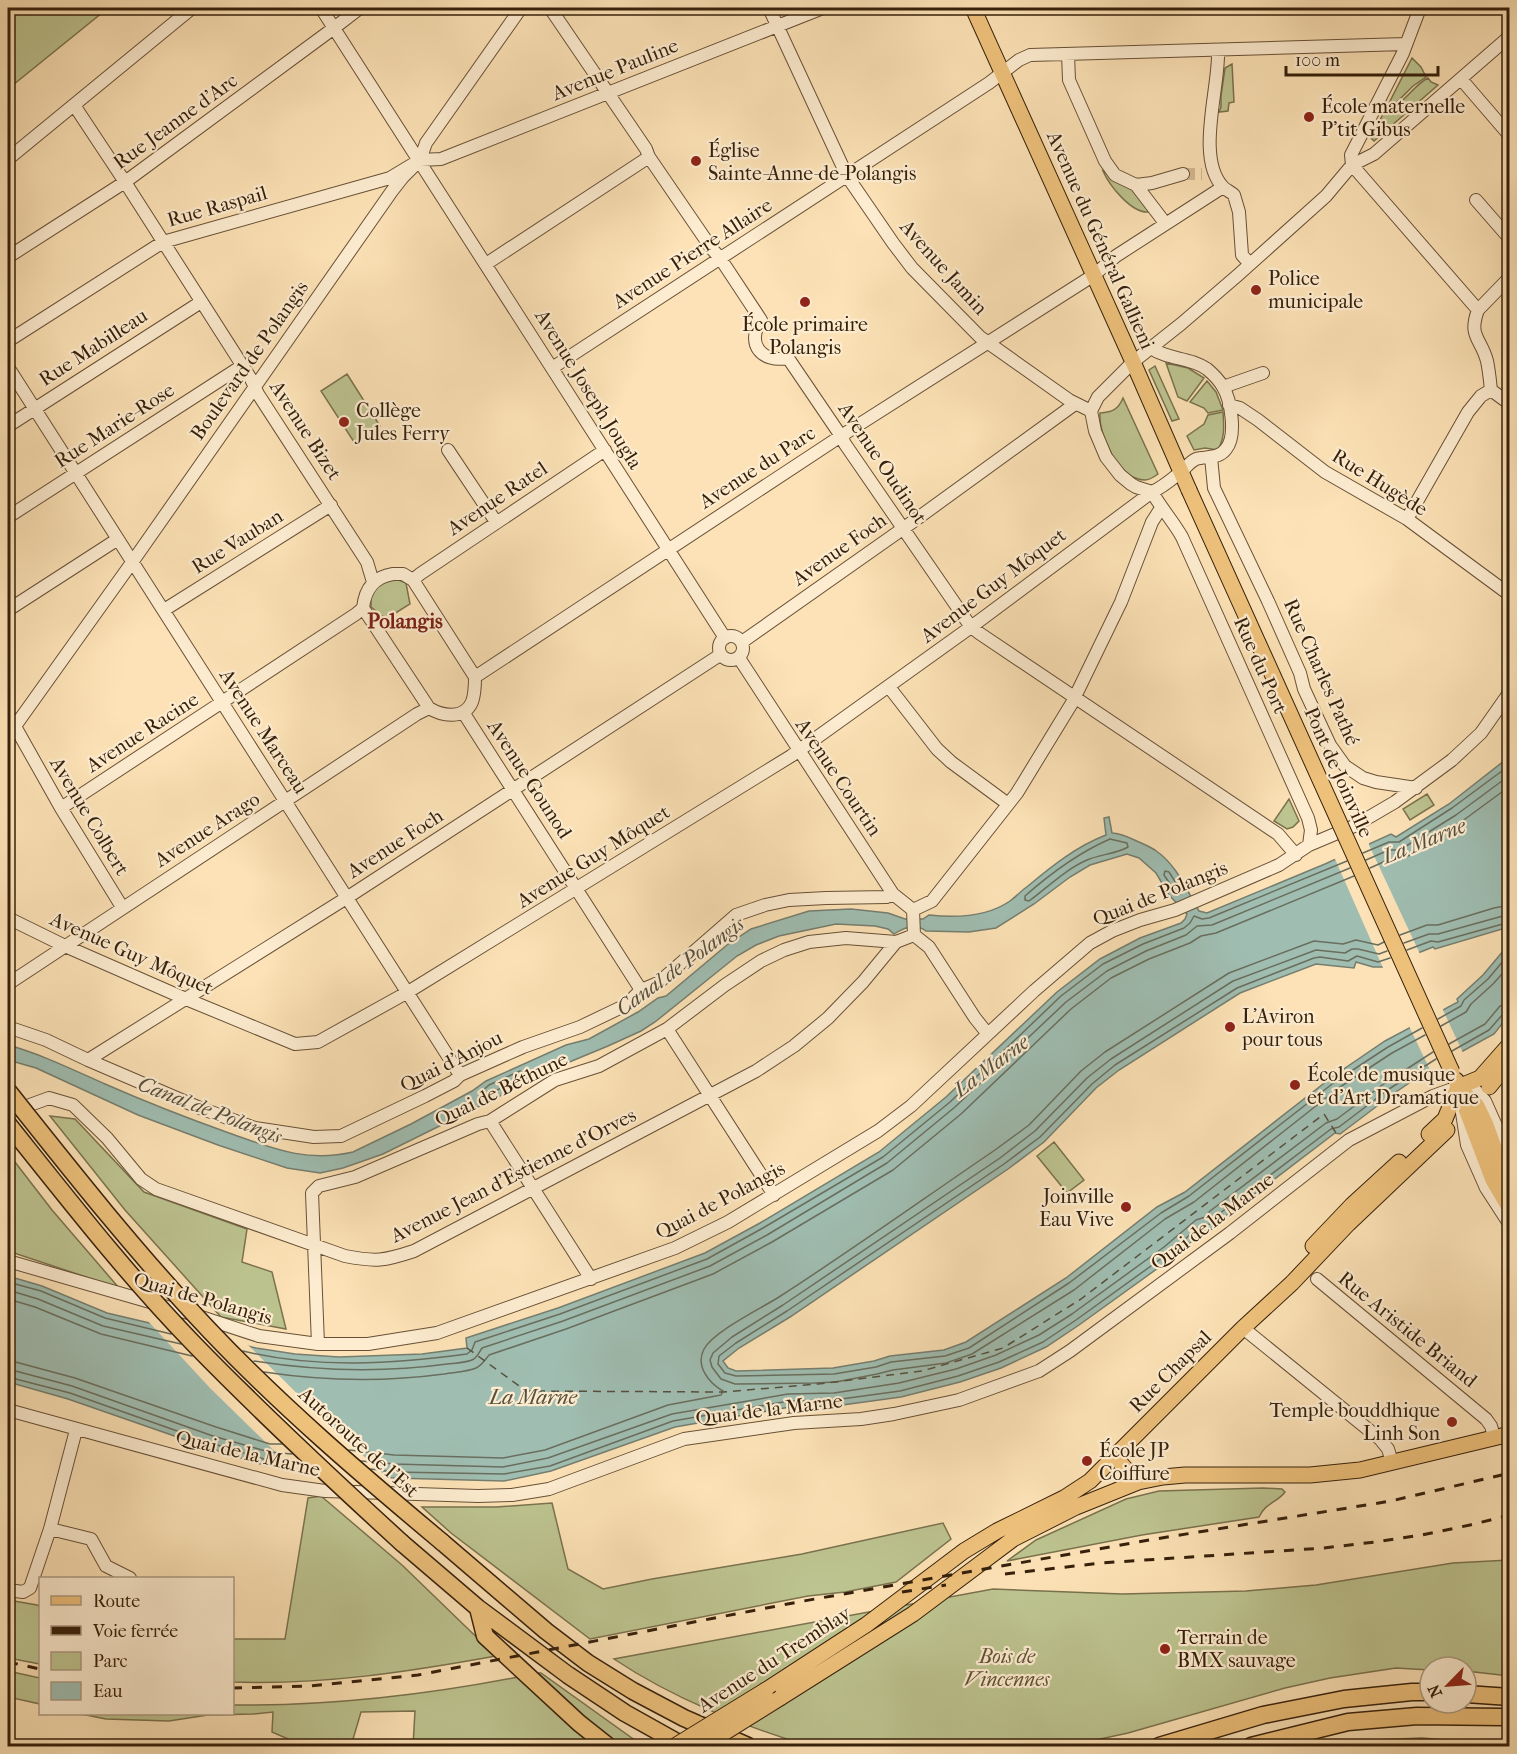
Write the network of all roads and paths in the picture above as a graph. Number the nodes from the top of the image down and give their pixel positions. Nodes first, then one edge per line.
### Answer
1 (192, 8) edge
2 (321, 8) edge
3 (360, 8) edge
4 (521, 8) edge
5 (550, 8) edge
6 (769, 8) edge
7 (823, 8) edge
8 (973, 8) edge
9 (1420, 8) edge
10 (778, 25) junction
11 (334, 28) junction
12 (1509, 36) edge
13 (1406, 44) junction
14 (1218, 50) junction
15 (1068, 54) junction
16 (1003, 72) junction
17 (1461, 79) junction
18 (608, 93) junction
19 (74, 105) junction
20 (1509, 136) edge
21 (649, 157) junction
22 (8, 159) edge
23 (420, 160) junction
24 (1352, 165) junction
25 (1183, 174) tunnel mouth
26 (847, 176) junction
27 (125, 182) junction
28 (1136, 185) junction
29 (1223, 187) junction
30 (1476, 200) dead end
31 (1165, 223) junction
32 (1509, 239) edge
33 (163, 242) junction
34 (8, 257) edge
35 (720, 258) junction
36 (486, 264) junction
37 (1250, 264) junction
38 (1094, 275) junction
39 (1509, 277) edge
40 (201, 302) junction
41 (1478, 310) junction
42 (8, 341) edge
43 (988, 343) junction
44 (1151, 348) junction
45 (1133, 362) junction
46 (242, 366) junction
47 (8, 367) edge
48 (552, 368) junction
49 (1263, 373) dead end
50 (255, 387) junction
51 (1222, 387) junction
52 (1491, 390) junction
53 (1075, 404) junction
54 (1509, 404) edge
55 (1229, 405) junction
56 (34, 409) junction
57 (1091, 411) junction
58 (8, 426) edge
59 (841, 436) junction
60 (448, 450) dead end
61 (605, 450) junction
62 (1212, 457) junction
63 (1181, 471) junction
64 (76, 473) junction
65 (1189, 490) joint
66 (1152, 492) junction
67 (332, 505) junction
68 (1161, 508) junction
69 (8, 517) edge
70 (1407, 519) junction
71 (496, 522) junction
72 (902, 528) junction
73 (118, 539) junction
74 (667, 550) junction
75 (133, 561) junction
76 (412, 580) junction
77 (373, 582) junction
78 (1509, 595) edge
79 (363, 608) junction
80 (8, 610) edge
81 (164, 610) junction
82 (971, 627) junction
83 (725, 638) junction
84 (742, 642) junction
85 (720, 655) junction
86 (739, 658) junction
87 (475, 677) junction
88 (889, 687) junction
89 (1509, 688) edge
90 (1075, 697) junction
91 (222, 702) junction
92 (429, 708) junction
93 (463, 712) junction
94 (8, 714) edge
95 (11, 731) edge
96 (798, 751) junction
97 (1416, 788) junction
98 (513, 790) junction
99 (286, 801) junction
100 (1008, 804) junction
101 (61, 808) junction
102 (1309, 845) junction
103 (1296, 855) junction
104 (577, 889) junction
105 (893, 894) junction
106 (348, 897) junction
107 (122, 907) junction
108 (914, 910) junction
109 (8, 918) edge
110 (914, 935) junction
111 (896, 942) junction
112 (65, 946) junction
113 (8, 984) edge
114 (640, 990) junction
115 (408, 992) junction
116 (186, 999) junction
117 (8, 1027) edge
118 (667, 1029) junction
119 (987, 1033) junction
120 (1509, 1044) edge
121 (88, 1060) junction
122 (1509, 1060) edge
123 (460, 1075) junction
124 (1464, 1085) junction
125 (1489, 1087) dead end
126 (8, 1091) edge
127 (710, 1096) junction
128 (8, 1113) edge
129 (490, 1121) junction
130 (8, 1124) edge
131 (1447, 1130) dead end
132 (1509, 1157) edge
133 (533, 1188) junction
134 (1509, 1192) edge
135 (774, 1195) junction
136 (1509, 1209) edge
137 (1509, 1225) edge
138 (315, 1246) junction
139 (8, 1261) edge
140 (591, 1279) junction
141 (1317, 1279) dead end
142 (1247, 1324) junction
143 (318, 1344) junction
144 (8, 1410) edge
145 (76, 1430) junction
146 (1502, 1435) edge
147 (1116, 1456) junction
148 (1392, 1462) junction
149 (1138, 1482) junction
150 (50, 1529) junction
151 (128, 1577) edge
152 (8, 1590) edge
153 (893, 1603) joint
154 (478, 1608) junction
155 (1418, 1692) edge
156 (1478, 1695) edge
157 (1509, 1697) edge
158 (1509, 1718) edge
159 (608, 1746) edge
160 (675, 1746) edge
161 (684, 1746) edge
162 (702, 1746) edge
163 (748, 1746) edge
164 (1159, 1746) edge
165 (1251, 1746) edge

1 - 19 street
2 - 11 street, Avenue Joseph Jougla
3 - 11 street, Rue Jeanne d'Arc
4 - 23 street, Boulevard de Polangis
5 - 18 street, Avenue Oudinot
6 - 10 street, Avenue Jamin
7 - 10 street, Avenue Pauline
8 - 16 main road, Avenue du Général Gallieni
9 - 13 street
10 - 18 street, Avenue Pauline
10 - 26 street, Avenue Jamin
11 - 23 street, Avenue Joseph Jougla
11 - 27 street, Rue Jeanne d'Arc
12 - 17 street
13 - 14 street, Avenue Pierre Allaire
13 - 24 street
14 - 15 street, Avenue Pierre Allaire
14 - 29 street
15 - 16 street, Avenue Pierre Allaire
15 - 28 street
16 - 26 street, Avenue Pierre Allaire
16 - 38 main road, Avenue du Général Gallieni
17 - 20 street
17 - 24 street
18 - 21 street, Avenue Oudinot
18 - 23 street, Avenue Pauline
19 - 22 street
19 - 27 street, Avenue Bizet
21 - 35 street, Avenue Oudinot
21 - 36 street
23 - 33 street, Rue Raspail
23 - 36 street, Avenue Joseph Jougla
23 - 50 street, Boulevard de Polangis
24 - 37 street
24 - 41 street
25 - 28 street
26 - 35 street, Avenue Pierre Allaire
26 - 43 street, Avenue Jamin
27 - 33 street, Avenue Bizet
27 - 34 street, Rue Jeanne d'Arc
28 - 31 street
29 - 31 street, Avenue du Parc
29 - 37 street
30 - 32 street
31 - 38 street, Avenue du Parc
33 - 40 street, Avenue Bizet
33 - 42 street, Rue Raspail
35 - 48 street, Avenue Pierre Allaire
35 - 59 street, Avenue Oudinot
36 - 48 street, Avenue Joseph Jougla
37 - 44 street
38 - 43 street, Avenue du Parc
38 - 45 main road, Avenue du Général Gallieni
39 - 41 street
40 - 46 street, Avenue Bizet
40 - 56 street, Rue Mabilleau
41 - 52 street
43 - 53 street, Avenue Jamin
43 - 59 street, Avenue du Parc
44 - 45 street
44 - 51 street
45 - 57 street
45 - 63 main road, Avenue du Général Gallieni
46 - 50 street, Avenue Bizet
46 - 64 street, Rue Marie-Rose
47 - 56 street, Avenue Marceau
48 - 61 street, Avenue Joseph Jougla
49 - 51 street
50 - 67 street, Avenue Bizet
50 - 75 street, Boulevard de Polangis
51 - 55 street
52 - 54 street
52 - 70 street
53 - 57 street, Avenue Jamin
53 - 72 street, Avenue Foch
55 - 62 street
55 - 70 street, Rue Hugède
56 - 58 street, Rue Mabilleau
56 - 64 street, Avenue Marceau
57 - 66 street
59 - 72 street, Avenue Oudinot
59 - 74 street, Avenue du Parc
60 - 71 street
61 - 71 street, Avenue Ratel
61 - 74 street, Avenue Joseph Jougla
62 - 63 street, Avenue Guy Môquet
62 - 97 street, Rue Charles Pathé
63 - 65 main road, Avenue du Général Gallieni
63 - 66 street, Avenue Guy Môquet
64 - 69 street, Rue Marie-Rose
64 - 73 street, Avenue Marceau
65 - 124 main road, Pont de Joinville, bridge
66 - 68 street, Rue du Port
66 - 82 street, Avenue Guy Môquet
67 - 77 street, Avenue Bizet
67 - 81 street, Rue Vauban
68 - 90 street
68 - 102 street, Rue du Port
70 - 78 street, Rue Hugède
71 - 76 street, Avenue Ratel
72 - 82 street, Avenue Oudinot
72 - 84 street, Avenue Foch
73 - 75 street, Avenue Marceau
73 - 80 street
74 - 83 street, Avenue Joseph Jougla
74 - 87 street, Avenue du Parc
75 - 81 street, Avenue Marceau
75 - 95 street, Boulevard de Polangis
76 - 77 street
76 - 87 street
77 - 79 street
79 - 91 street, Avenue Racine
79 - 92 street
81 - 91 street, Avenue Marceau
82 - 88 street, Avenue Guy Môquet
82 - 90 street, Avenue Oudinot
83 - 84 street
83 - 85 street
84 - 86 street
85 - 86 street
85 - 98 street, Avenue Foch
86 - 96 street, Avenue Courtin
87 - 93 street
88 - 96 street, Avenue Guy Môquet
88 - 100 street
89 - 97 street, Quai de Polangis
90 - 100 street
90 - 103 street, Avenue Oudinot
91 - 99 street, Avenue Marceau
91 - 101 street, Avenue Racine
92 - 93 street
92 - 99 street, Avenue Arago
93 - 98 street, Avenue Gounod
94 - 95 street, Avenue Colbert
95 - 101 street, Avenue Colbert
96 - 104 street, Avenue Guy Môquet
96 - 105 street, Avenue Courtin
97 - 102 street, Quai de Polangis
98 - 104 street, Avenue Gounod
98 - 106 street, Avenue Foch
99 - 106 street, Avenue Marceau
99 - 107 street, Avenue Arago
100 - 108 street
101 - 107 street, Avenue Colbert
102 - 103 street, Quai de Polangis
103 - 119 street, Quai de Polangis
104 - 114 street, Avenue Gounod
104 - 115 street, Avenue Guy Môquet
105 - 108 street, Avenue Courtin
105 - 114 street, Quai d'Anjou
106 - 115 street, Avenue Marceau
106 - 116 street, Avenue Foch
107 - 112 street, Avenue Arago
108 - 110 street
109 - 112 street, Avenue Guy Môquet
110 - 111 street, Avenue Jean d'Estienne d'Orves
110 - 119 street
111 - 118 street, Quai de Béthune
111 - 127 street, Avenue Jean d'Estienne d'Orves
112 - 113 street, Avenue Arago
112 - 116 street, Avenue Guy Môquet
114 - 123 street, Quai d'Anjou
115 - 116 street, Avenue Guy Môquet
115 - 123 street, Avenue Marceau
116 - 121 street, Avenue Foch
117 - 121 street, Quai d'Anjou
118 - 127 street
118 - 129 street, Quai de Béthune
119 - 135 street, Quai de Polangis
120 - 124 main road
121 - 123 street, Quai d'Anjou
122 - 125 main road
124 - 132 street
124 - 134 main road
124 - 136 main road, Pont de Joinville
124 - 137 street
124 - 142 main road
124 - 145 street, Quai de la Marne
126 - 163 highway, Autoroute de l’Est, bridge
127 - 133 street, Avenue Jean d'Estienne d'Orves
127 - 135 street
128 - 138 street, Avenue Jean d'Estienne d'Orves
129 - 133 street
129 - 138 street, Quai de Béthune
130 - 154 highway, bridge
131 - 142 main road, Rue Chapsal
133 - 138 street, Avenue Jean d'Estienne d'Orves
133 - 140 street
135 - 140 street, Quai de Polangis
138 - 143 street
139 - 143 street, Quai de Polangis
140 - 143 street, Quai de Polangis
141 - 146 street, Rue Aristide Briand
142 - 147 main road, Rue Chapsal
142 - 148 street
144 - 145 street, Quai de la Marne
145 - 150 street
146 - 148 main road, Avenue du Tremblay
147 - 149 main road
147 - 153 main road, Rue Chapsal
148 - 149 main road, Avenue du Tremblay
149 - 162 main road, Avenue du Tremblay, bridge
150 - 151 street
150 - 152 street
153 - 160 main road, Avenue du Tremblay, bridge
154 - 159 highway
154 - 161 highway
155 - 164 highway
156 - 157 highway
158 - 165 highway

